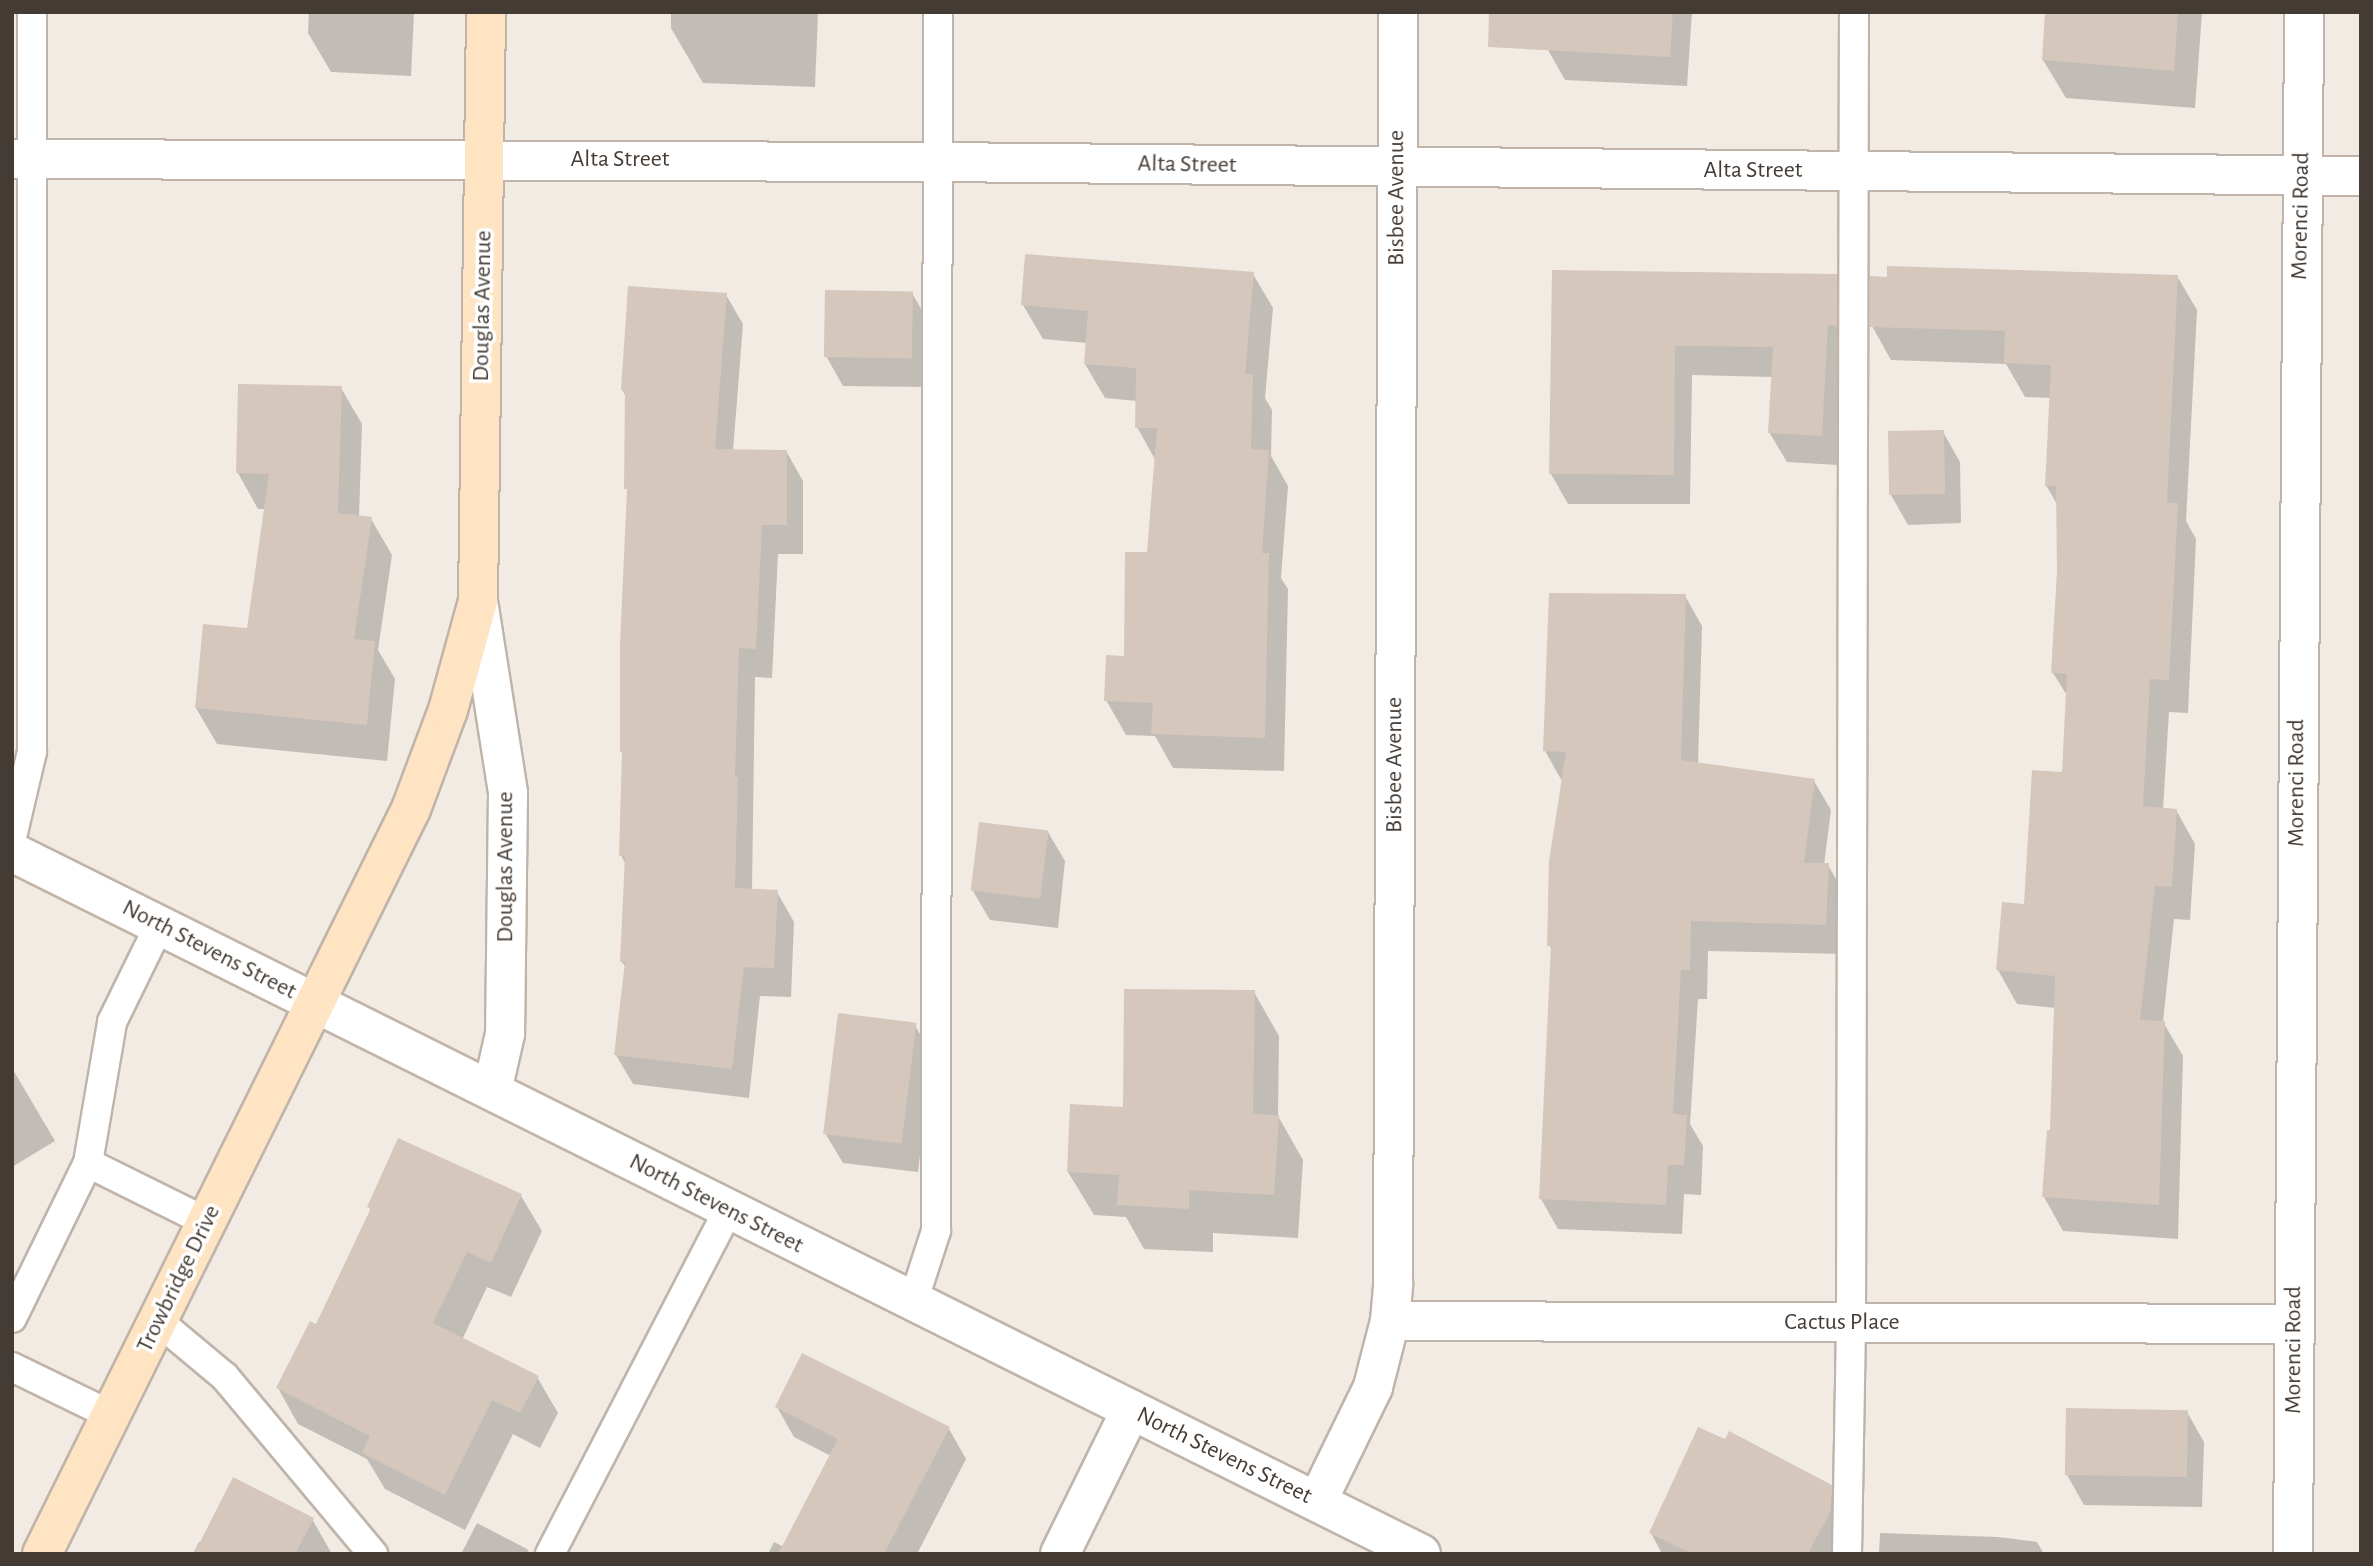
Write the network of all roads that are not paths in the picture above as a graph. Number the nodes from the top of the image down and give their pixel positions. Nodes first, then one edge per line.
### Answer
1 (32, 12) edge
2 (486, 12) edge
3 (938, 12) edge
4 (1398, 12) edge
5 (1854, 12) edge
6 (2304, 12) edge
7 (21, 159) edge
8 (485, 160) junction
9 (936, 162) junction
10 (1397, 168) junction
11 (1853, 172) junction
12 (2361, 176) edge
13 (2301, 177) junction
14 (478, 601) junction
15 (12, 837) edge
16 (12, 852) edge
17 (159, 926) junction
18 (316, 1003) junction
19 (492, 1091) junction
20 (88, 1163) junction
21 (728, 1210) junction
22 (207, 1222) junction
23 (913, 1302) junction
24 (12, 1318) edge
25 (158, 1321) junction
26 (1390, 1321) junction
27 (1851, 1323) junction
28 (2294, 1324) junction
29 (12, 1367) edge
30 (1131, 1410) junction
31 (111, 1416) junction
32 (1317, 1502) junction
33 (42, 1554) edge
34 (373, 1554) edge
35 (550, 1554) edge
36 (1060, 1554) edge
37 (1421, 1554) edge
38 (1847, 1554) edge
39 (2293, 1554) edge

1 - 7 lane
2 - 8 main road, Douglas Avenue
3 - 9 lane
4 - 10 street, Bisbee Avenue
5 - 11 lane
6 - 13 street, Morenci Road
7 - 8 street, Alta Street
7 - 15 lane
8 - 9 street, Alta Street
8 - 14 main road, Douglas Avenue
9 - 10 street, Alta Street
9 - 23 lane
10 - 11 street, Alta Street
10 - 26 street, Bisbee Avenue
11 - 13 street, Alta Street
11 - 27 lane
12 - 13 street, Alta Street
13 - 28 street, Morenci Road
14 - 18 main road, Douglas Avenue
14 - 19 street, Douglas Avenue
16 - 17 street, North Stevens Street
17 - 18 street, North Stevens Street
17 - 20 lane
18 - 19 street, North Stevens Street
18 - 22 main road, Trowbridge Drive
19 - 21 street, North Stevens Street
20 - 22 lane
20 - 24 lane
21 - 23 street, North Stevens Street
21 - 35 lane
22 - 25 main road, Trowbridge Drive
23 - 30 street, North Stevens Street
25 - 31 main road, Trowbridge Drive
25 - 34 lane
26 - 27 street, Cactus Place
26 - 32 street, Bisbee Avenue
27 - 28 street, Cactus Place
27 - 38 lane
28 - 39 street, Morenci Road
29 - 31 lane
30 - 32 street, North Stevens Street
30 - 36 street
31 - 33 main road, Trowbridge Drive
32 - 37 street, North Stevens Street

